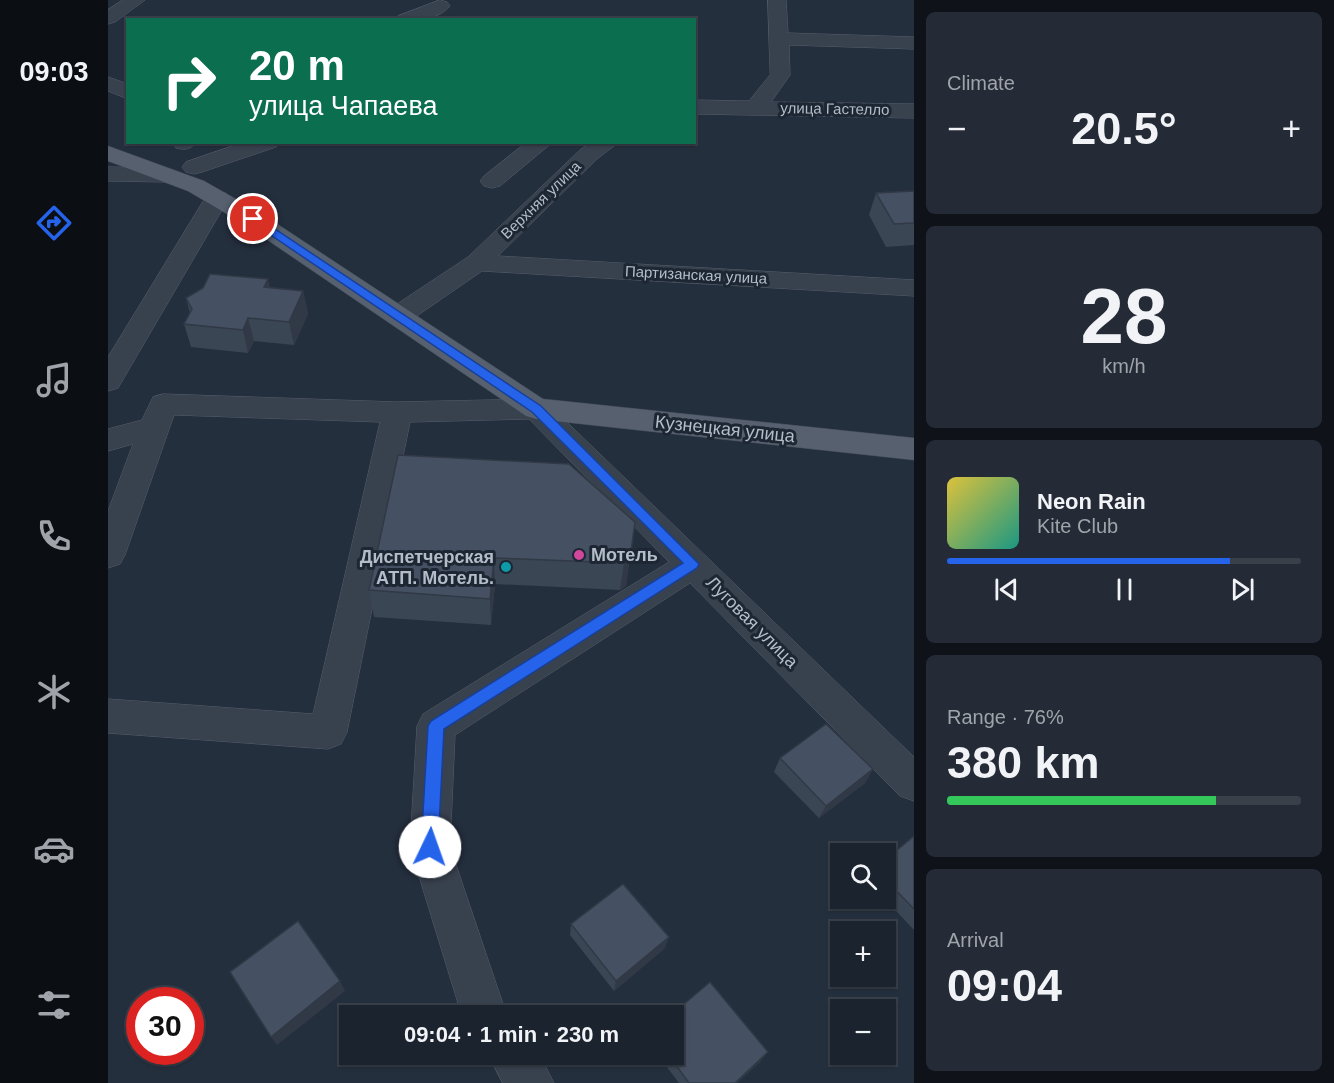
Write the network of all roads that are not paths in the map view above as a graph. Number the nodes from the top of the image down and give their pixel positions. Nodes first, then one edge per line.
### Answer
1 (136, 0) edge
2 (777, 0) edge
3 (441, 8) edge
4 (108, 18) edge
5 (411, 18) edge
6 (778, 39) junction
7 (914, 43) edge
8 (108, 83) edge
9 (126, 92) edge
10 (696, 107) edge
11 (755, 108) junction
12 (914, 111) edge
13 (184, 144) edge
14 (265, 144) edge
15 (539, 144) edge
16 (605, 144) edge
17 (108, 153) edge
18 (108, 174) edge
19 (166, 175) junction
20 (492, 181) dead end
21 (202, 184) junction
22 (477, 262) junction
23 (914, 288) edge
24 (398, 316) junction
25 (108, 381) edge
26 (536, 409) junction
27 (397, 412) junction
28 (154, 428) junction
29 (108, 440) edge
30 (914, 449) edge
31 (108, 555) edge
32 (692, 564) junction
33 (108, 716) edge
34 (914, 783) edge
35 (481, 1005) edge
36 (518, 1065) edge
37 (530, 1083) edge

1 - 4 street
2 - 6 street
3 - 5 street
6 - 7 street
6 - 11 street
8 - 9 street
10 - 11 street
11 - 12 street, улица Гастелло
13 - 21 street
14 - 21 street
15 - 20 street
16 - 22 street, Верхняя улица
17 - 19 main road, Луговая улица
18 - 19 street
19 - 21 main road, Луговая улица
21 - 24 main road, Луговая улица
21 - 25 street
22 - 23 street, Партизанская улица
22 - 24 street, Верхняя улица
24 - 26 main road, Луговая улица
26 - 27 street
26 - 30 main road, Кузнецкая улица
26 - 32 street, Луговая улица
27 - 28 street
27 - 33 street
28 - 29 street
28 - 31 street
32 - 34 street, Луговая улица
32 - 35 street
36 - 37 street

